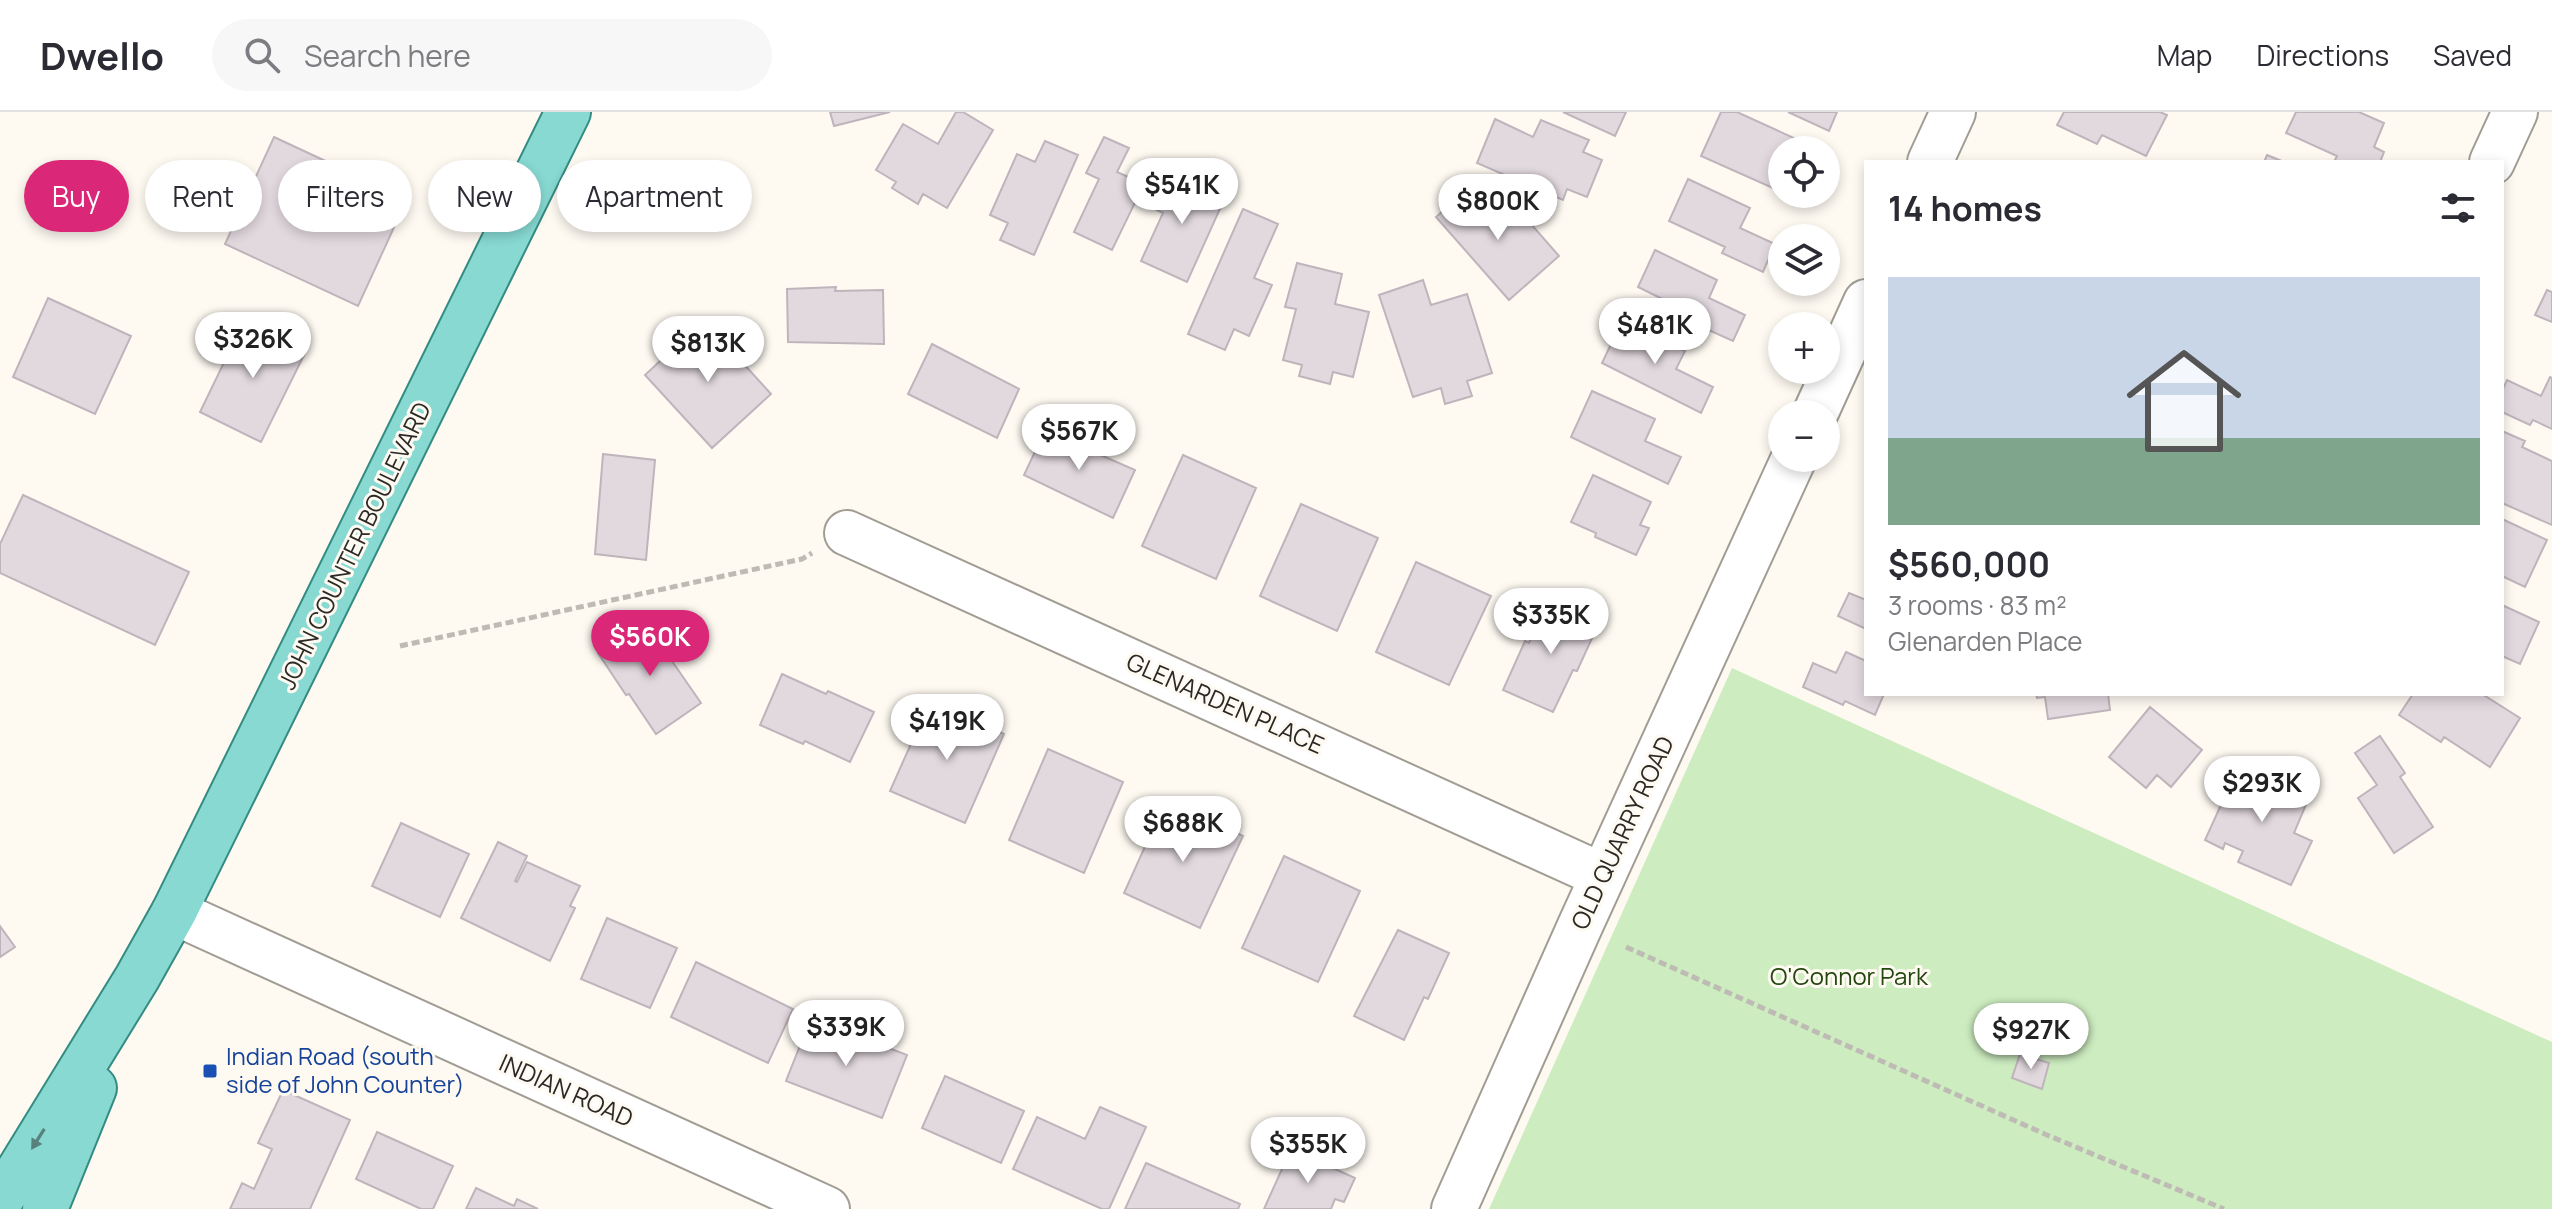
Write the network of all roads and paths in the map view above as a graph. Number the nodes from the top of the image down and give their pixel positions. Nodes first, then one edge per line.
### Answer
1 (568, 112) edge
2 (1953, 112) edge
3 (2515, 112) edge
4 (1931, 160) edge
5 (2493, 160) edge
6 (1864, 306) edge
7 (1821, 400) edge
8 (1788, 472) edge
9 (847, 533) joint
10 (400, 646) dead end
11 (1603, 876) junction
12 (174, 912) junction
13 (1626, 947) dead end
14 (137, 978) junction
15 (782, 1200) edge
16 (0, 1201) edge
17 (45, 1209) edge
18 (827, 1209) edge
19 (1454, 1209) edge
20 (2224, 1209) edge

1 - 12 main road, JOHN COUNTER BOULEVARD
2 - 4 street
3 - 5 street
6 - 7 street
8 - 11 street, OLD QUARRY ROAD
9 - 10 path
9 - 11 street, GLENARDEN PLACE
11 - 19 street, OLD QUARRY ROAD
12 - 14 main road, JOHN COUNTER BOULEVARD
12 - 15 street, INDIAN ROAD
13 - 20 path
14 -> 16 main road, JOHN COUNTER BOULEVARD
14 - 17 main road, JOHN COUNTER BOULEVARD
15 - 18 street, INDIAN ROAD

